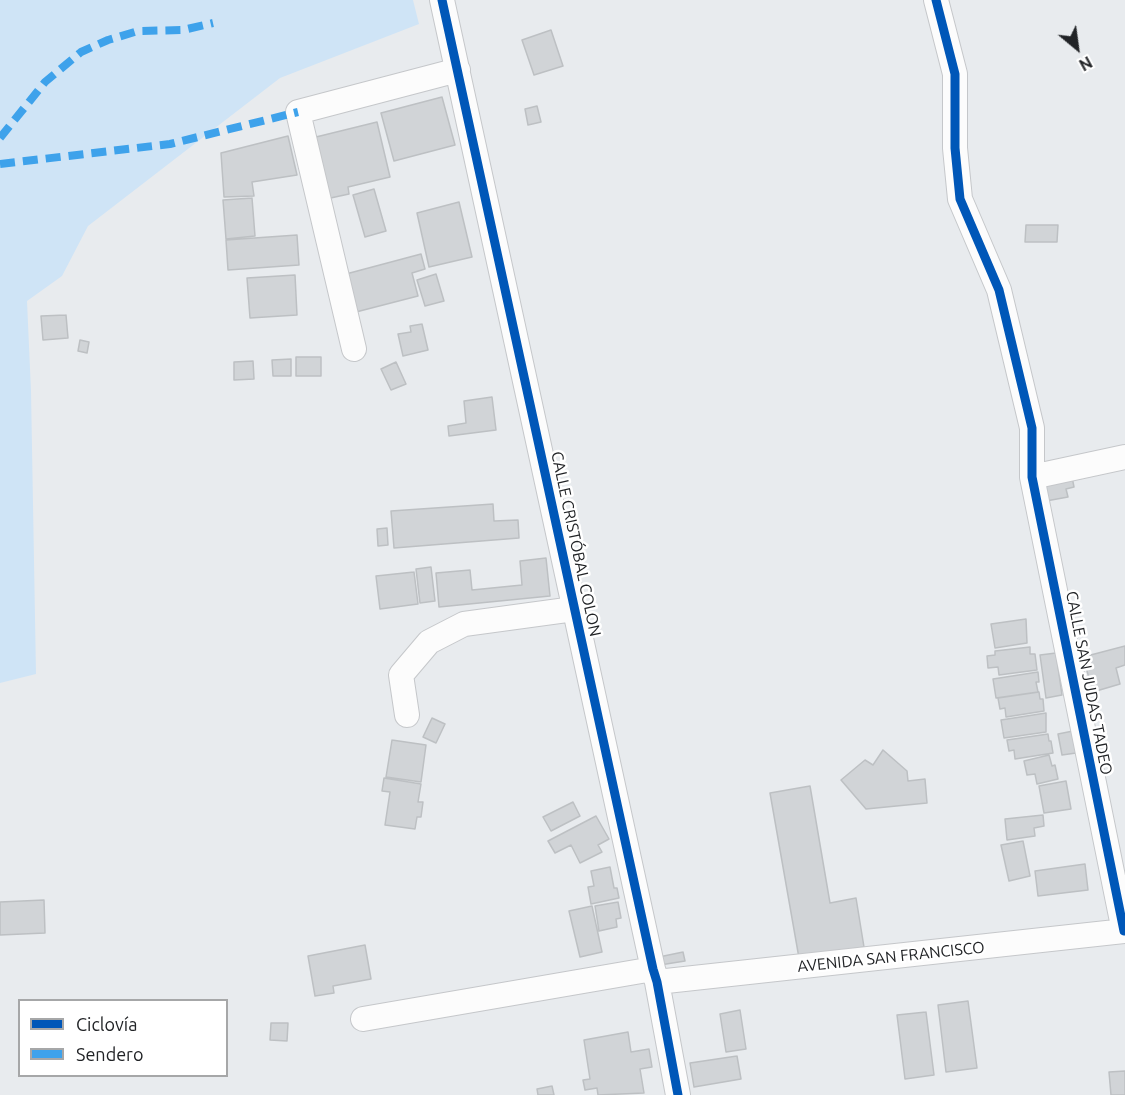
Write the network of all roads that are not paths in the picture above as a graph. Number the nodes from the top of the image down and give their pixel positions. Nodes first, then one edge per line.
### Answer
1 (442, 0) edge
2 (936, 0) edge
3 (458, 70) junction
4 (354, 349) dead end
5 (1125, 457) edge
6 (1032, 477) junction
7 (574, 609) junction
8 (407, 715) dead end
9 (1124, 931) edge
10 (655, 976) junction
11 (363, 1019) dead end
12 (678, 1095) edge

1 - 3 street, CALLE CRISTÓBAL COLON
2 - 6 street, CALLE SAN JUDAS TADEO
3 - 4 street
3 - 7 street, CALLE CRISTÓBAL COLON
5 - 6 street
6 - 9 street, CALLE SAN JUDAS TADEO
7 - 8 street
7 - 10 street, CALLE CRISTÓBAL COLON
9 - 10 street, AVENIDA SAN FRANCISCO
10 - 11 street, AVENIDA SAN FRANCISCO
10 - 12 street, CALLE CRISTÓBAL COLON

